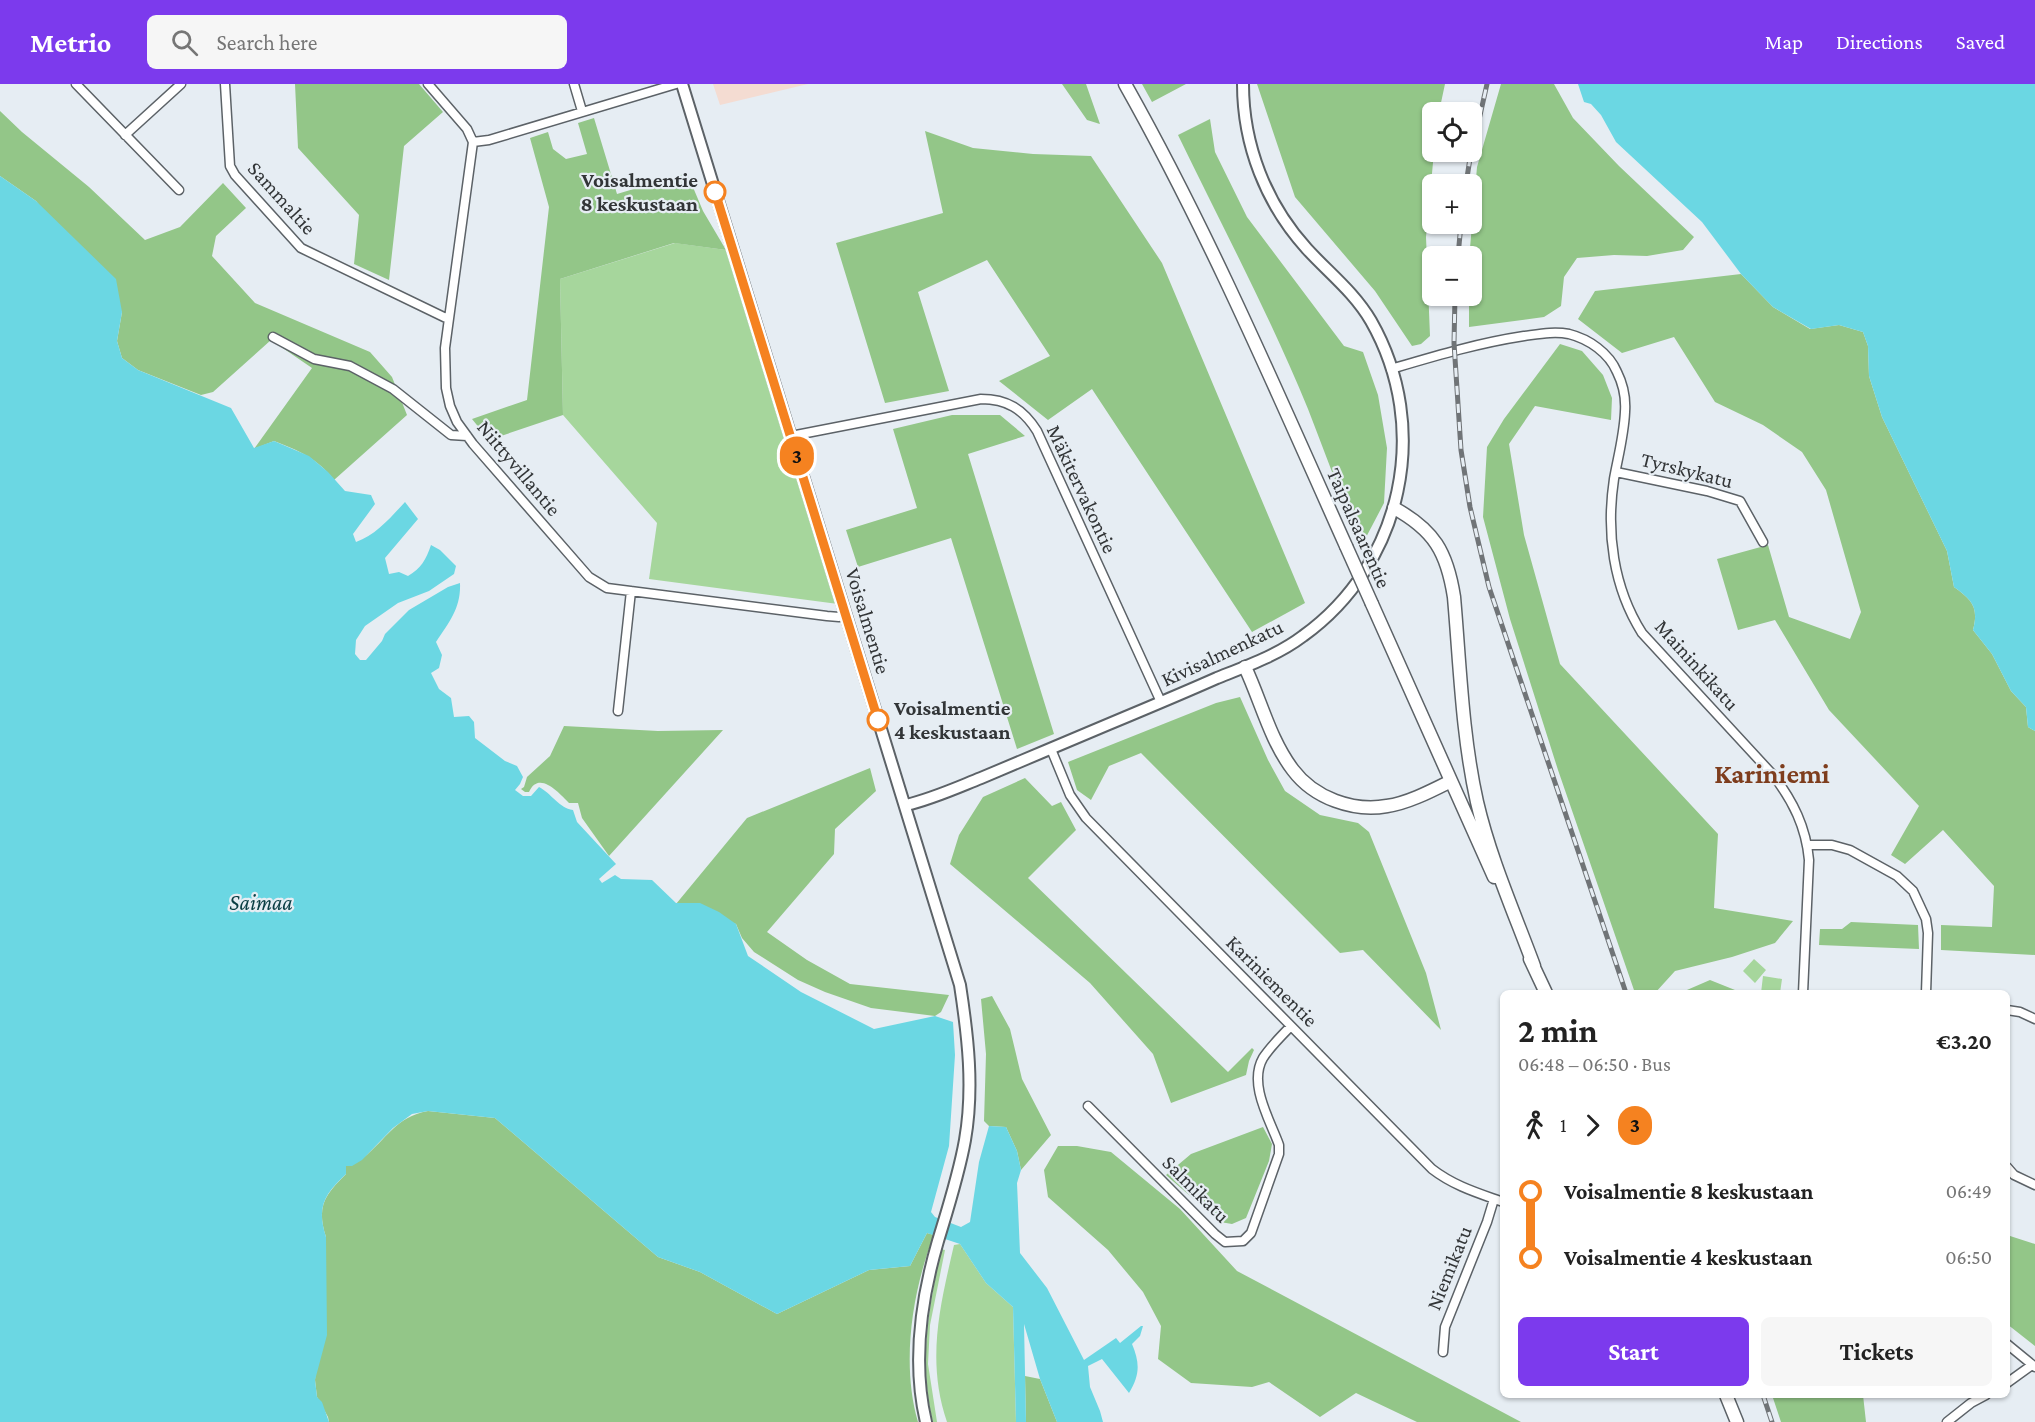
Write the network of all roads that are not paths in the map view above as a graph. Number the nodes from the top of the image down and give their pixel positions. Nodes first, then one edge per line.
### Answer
1 (76, 84) edge
2 (181, 84) edge
3 (225, 84) edge
4 (428, 84) edge
5 (574, 84) edge
6 (676, 84) edge
7 (682, 84) edge
8 (1125, 84) edge
9 (1243, 84) edge
10 (582, 111) junction
11 (124, 135) junction
12 (473, 141) junction
13 (179, 190) dead end
14 (448, 319) junction
15 (273, 337) dead end
16 (1391, 369) junction
17 (467, 436) junction
18 (791, 436) junction
19 (1616, 472) junction
20 (1394, 508) junction
21 (1763, 542) dead end
22 (632, 591) junction
23 (846, 615) junction
24 (1245, 667) junction
25 (1161, 702) junction
26 (618, 711) dead end
27 (1051, 749) junction
28 (1451, 781) junction
29 (906, 805) junction
30 (1807, 845) junction
31 (1534, 966) junction
32 (1545, 990) edge
33 (1803, 990) edge
34 (1926, 990) edge
35 (2010, 1010) edge
36 (2035, 1019) edge
37 (1291, 1026) junction
38 (1088, 1106) dead end
39 (2010, 1170) edge
40 (2035, 1185) edge
41 (1494, 1199) junction
42 (1500, 1201) edge
43 (2010, 1346) edge
44 (1443, 1352) dead end
45 (2034, 1366) edge
46 (2010, 1381) edge
47 (1727, 1398) edge
48 (1981, 1398) edge
49 (926, 1422) edge
50 (1737, 1422) edge
51 (1947, 1422) edge

1 - 11 street
2 - 11 street
3 - 14 street, Sammaltie
4 - 12 street
5 - 10 street
6 - 10 street
7 - 18 street, Voisalmentie
8 - 28 main road, Taipalsaarentie, bridge
9 - 16 street, Kivisalmenkatu
10 - 12 street
11 - 13 street
12 - 14 street, Niittyvillantie
14 - 17 street, Niittyvillantie
15 - 17 street
16 - 19 street, Maininkikatu
16 - 20 street, Kivisalmenkatu
17 - 22 street, Niittyvillantie
18 - 23 street, Voisalmentie
18 - 25 street, Mäkitervakontie
19 - 21 street, Tyrskykatu
19 - 30 street, Maininkikatu
20 - 24 street, Kivisalmenkatu
20 - 31 main road
22 - 23 street, Niittyvillantie
22 - 26 street
23 - 29 street, Voisalmentie
24 - 25 street, Kivisalmenkatu
24 - 28 main road
25 - 27 street, Kivisalmenkatu
27 - 29 street, Kivisalmenkatu
27 - 37 street, Kariniementie
28 - 31 main road, Taipalsaarentie
29 - 49 street, Voisalmentie
30 - 33 street, Maininkikatu
30 - 34 street
31 - 32 main road, Taipalsaarentie
35 - 36 street
37 - 38 street, Salmikatu
37 - 41 street, Kariniementie
39 - 40 street
41 - 42 street, Kariniementie
41 - 44 street, Niemikatu
43 - 45 street
45 - 46 street
47 - 50 main road
48 - 51 street

